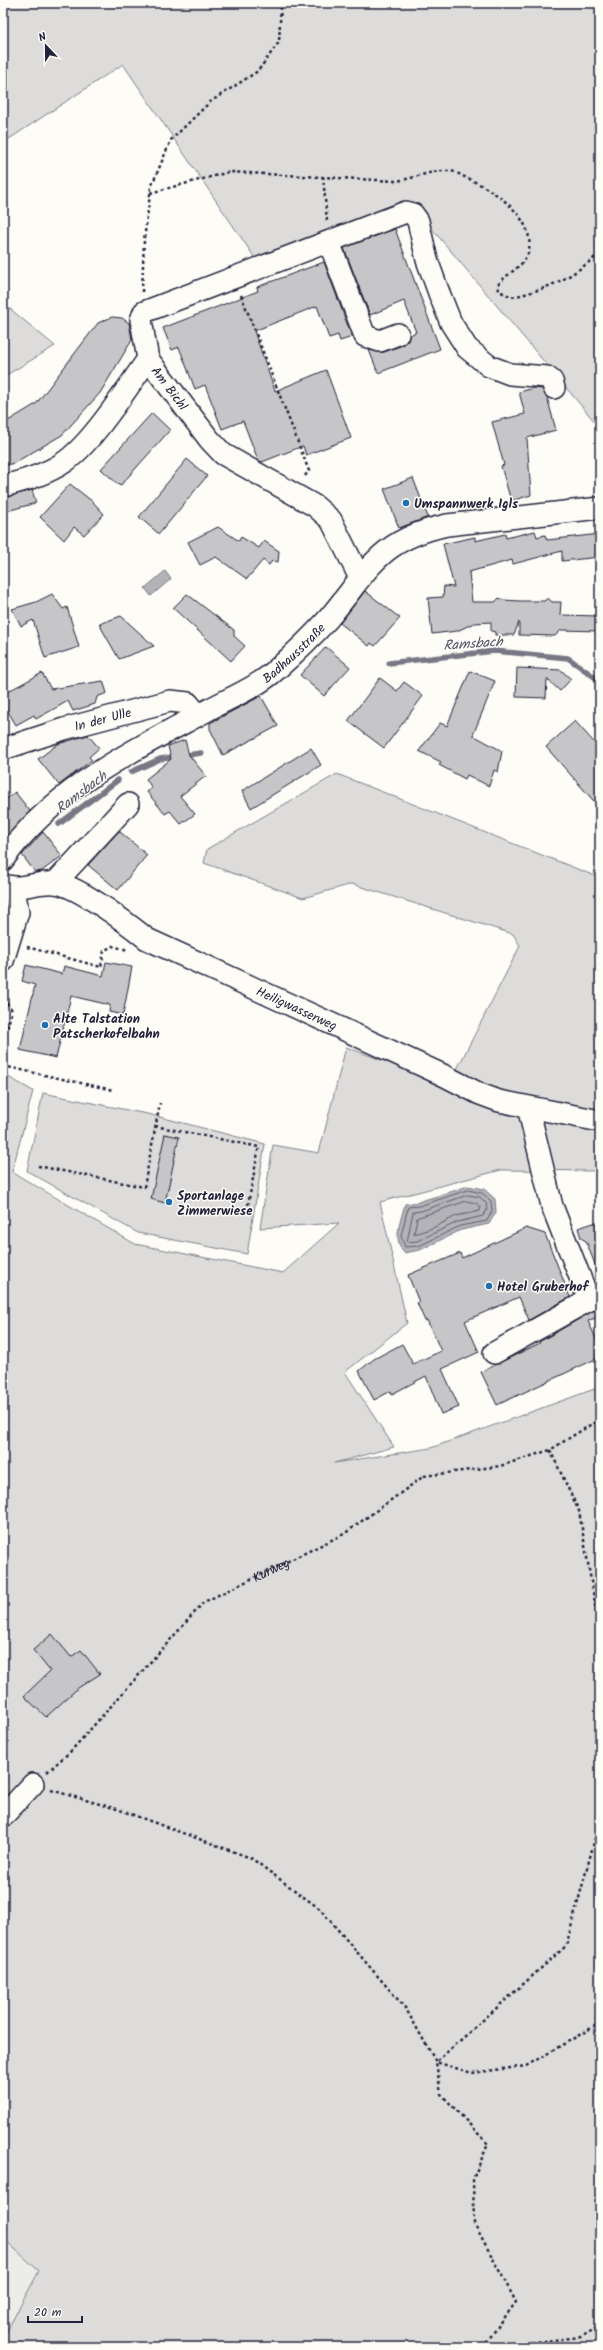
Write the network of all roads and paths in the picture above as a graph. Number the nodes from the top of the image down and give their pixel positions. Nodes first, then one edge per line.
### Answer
1 (281, 3) edge
2 (323, 176) dead end
3 (329, 242) junction
4 (234, 278) junction
5 (142, 315) junction
6 (398, 334) dead end
7 (148, 359) junction
8 (554, 388) dead end
9 (3, 486) edge
10 (291, 494) junction
11 (600, 508) edge
12 (360, 578) junction
13 (198, 715) junction
14 (29, 740) junction
15 (3, 749) edge
16 (3, 759) edge
17 (128, 804) dead end
18 (3, 860) edge
19 (55, 883) junction
20 (9, 886) edge
21 (6, 951) edge
22 (132, 951) dead end
23 (3, 998) edge
24 (3, 1044) edge
25 (3, 1066) edge
26 (113, 1090) dead end
27 (160, 1103) dead end
28 (528, 1106) junction
29 (600, 1121) edge
30 (155, 1126) junction
31 (38, 1166) dead end
32 (247, 1210) dead end
33 (494, 1353) dead end
34 (600, 1419) edge
35 (550, 1450) junction
36 (600, 1633) edge
37 (33, 1784) junction
38 (3, 1816) edge
39 (600, 1820) edge
40 (600, 2023) edge
41 (436, 2062) junction
42 (600, 2326) edge
43 (483, 2347) edge
44 (489, 2347) edge

1 - 5 path
2 - 3 path
3 - 4 street
3 - 6 street
3 - 8 street
4 - 5 street
4 - 10 path
5 - 7 street, Am Bichl
7 - 9 street
7 - 10 street, Am Bichl
10 - 12 street, Am Bichl
11 - 12 street, Badhausstraße
12 - 13 street, Badhausstraße
13 - 14 street, In der Ulle
13 - 18 street, Badhausstraße
14 - 15 street, In der Ulle
14 - 16 street
17 - 19 street
19 - 20 street
19 - 28 street, Heiligwasserweg
20 - 21 street
21 - 22 path
23 - 24 path
25 - 26 path
27 - 30 path
28 - 29 street, Heiligwasserweg
28 - 33 street
30 - 31 path
30 - 32 path
34 - 35 path, Kurweg
35 - 36 path
35 - 37 path, Kurweg
37 - 38 street
37 - 41 path
39 - 41 path
40 - 41 path
41 - 43 path
42 - 44 path

